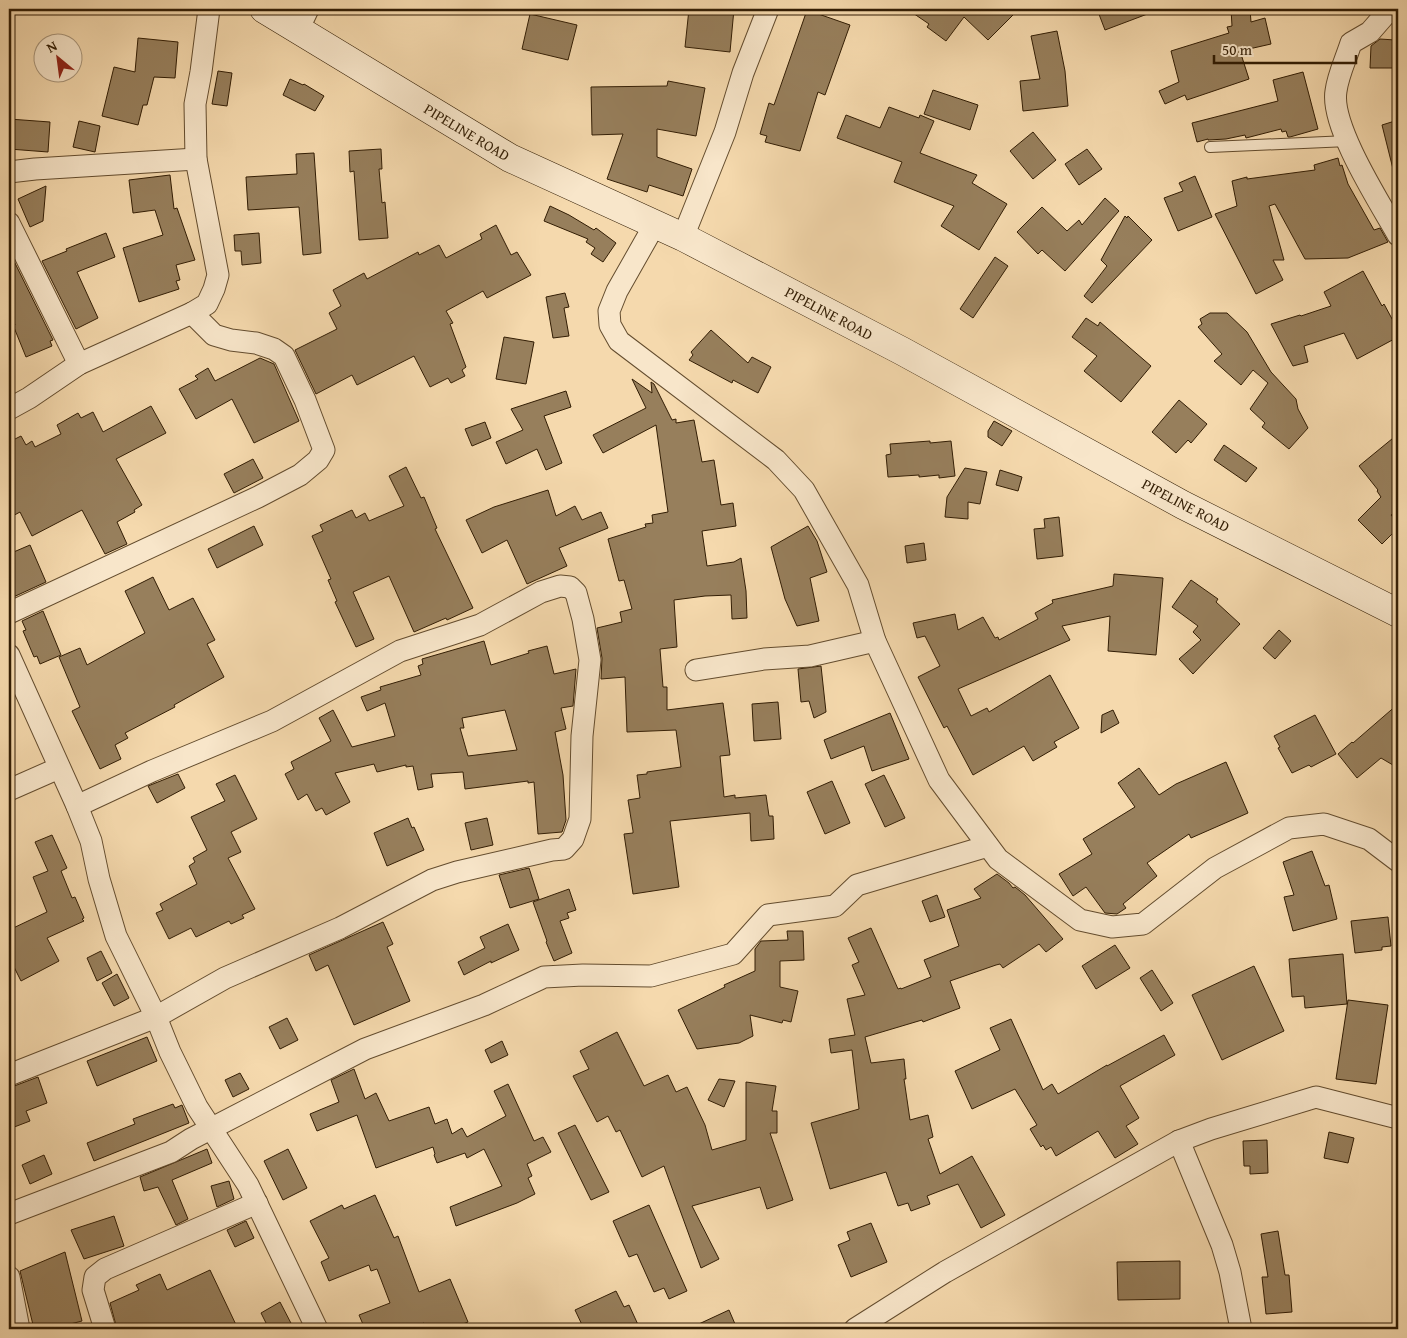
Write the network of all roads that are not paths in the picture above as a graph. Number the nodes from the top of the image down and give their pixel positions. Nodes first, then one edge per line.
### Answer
1 (209, 9) edge
2 (264, 9) edge
3 (768, 9) edge
4 (1390, 9) edge
5 (303, 19) edge
6 (1348, 140) junction
7 (1210, 147) dead end
8 (196, 159) junction
9 (9, 172) edge
10 (9, 223) edge
11 (655, 224) junction
12 (1398, 234) edge
13 (683, 237) junction
14 (192, 313) junction
15 (79, 364) junction
16 (9, 409) edge
17 (9, 613) edge
18 (1398, 613) edge
19 (875, 641) junction
20 (9, 655) edge
21 (696, 670) dead end
22 (59, 768) junction
23 (9, 790) edge
24 (77, 806) junction
25 (988, 846) junction
26 (1398, 861) edge
27 (156, 1016) junction
28 (9, 1075) edge
29 (1395, 1110) edge
30 (213, 1129) junction
31 (1179, 1141) junction
32 (257, 1203) junction
33 (9, 1214) edge
34 (9, 1277) edge
35 (19, 1329) edge
36 (105, 1329) edge
37 (317, 1329) edge
38 (855, 1329) edge
39 (1241, 1329) edge

1 - 8 street
2 - 5 street, PIPELINE ROAD
3 - 13 street
4 - 6 street
5 - 11 street, PIPELINE ROAD
6 - 7 lane
6 - 12 street
8 - 9 street
8 - 14 street
10 - 15 street
11 - 13 street, PIPELINE ROAD
11 - 19 street
13 - 18 street, PIPELINE ROAD
14 - 15 street
14 - 17 street
15 - 16 street
19 - 21 street
19 - 25 street
20 - 22 street
22 - 23 street
22 - 24 street
24 - 27 street
24 - 27 street
25 - 26 street
25 - 30 street
27 - 28 street
27 - 30 street
29 - 31 street
30 - 32 street
30 - 33 street
31 - 38 street
31 - 39 street
32 - 36 street
32 - 37 street
34 - 35 street

